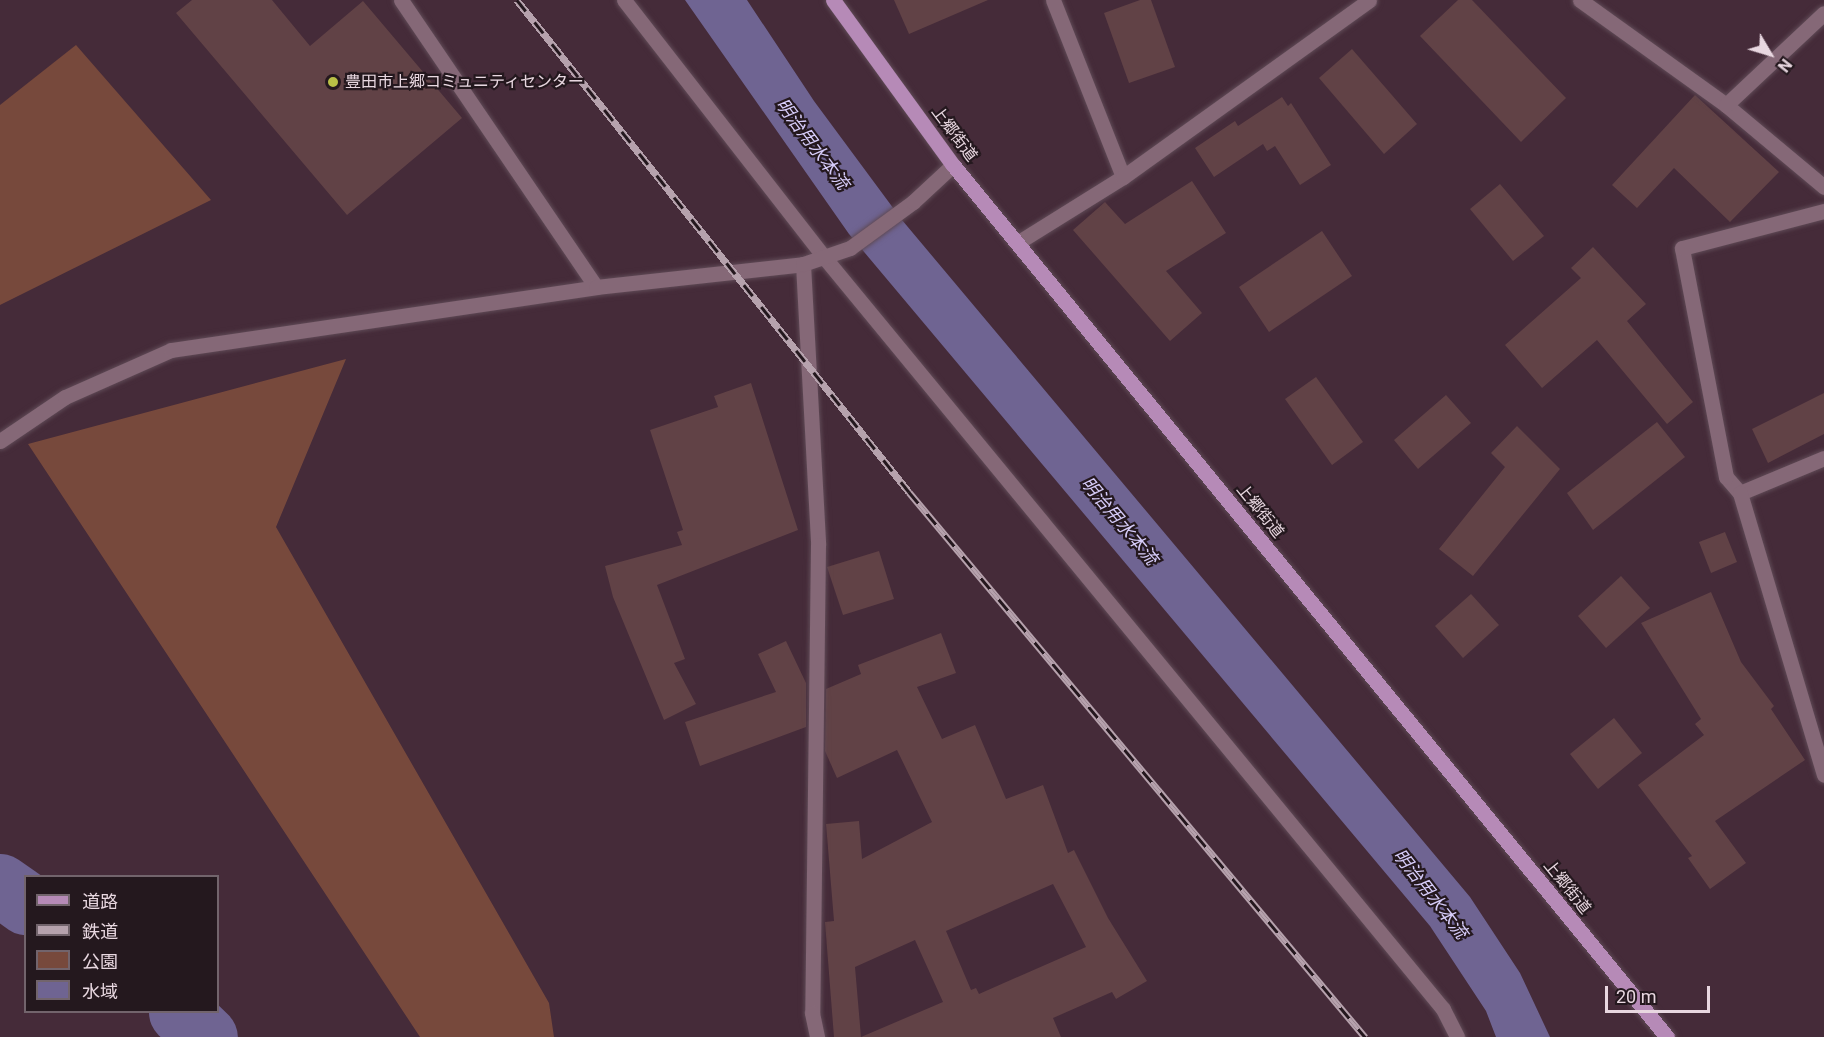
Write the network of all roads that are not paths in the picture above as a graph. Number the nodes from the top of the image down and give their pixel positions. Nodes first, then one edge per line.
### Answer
1 (401, 0) edge
2 (624, 0) edge
3 (636, 0) edge
4 (833, 0) edge
5 (1053, 0) edge
6 (1369, 0) edge
7 (1580, 0) edge
8 (1824, 13) edge
9 (645, 25) junction
10 (1726, 105) junction
11 (953, 165) junction
12 (1123, 177) junction
13 (1824, 187) edge
14 (1824, 211) edge
15 (1017, 243) junction
16 (824, 257) junction
17 (803, 264) junction
18 (596, 287) junction
19 (0, 441) edge
20 (1824, 458) edge
21 (1740, 493) junction
22 (1824, 775) edge
23 (817, 1037) edge
24 (1457, 1037) edge
25 (1667, 1037) edge

1 - 18 street
2 - 9 street
3 - 9 street
4 - 11 main road, 上郷街道
5 - 12 street
6 - 12 street
7 - 10 street
8 - 10 street
9 - 16 street
10 - 13 street
11 - 15 main road, 上郷街道
11 - 16 street
12 - 15 street
14 - 21 street
15 - 25 main road, 上郷街道
16 - 17 street
16 - 24 street
17 - 18 street
17 - 23 street
18 - 19 street
20 - 21 street
21 - 22 street

